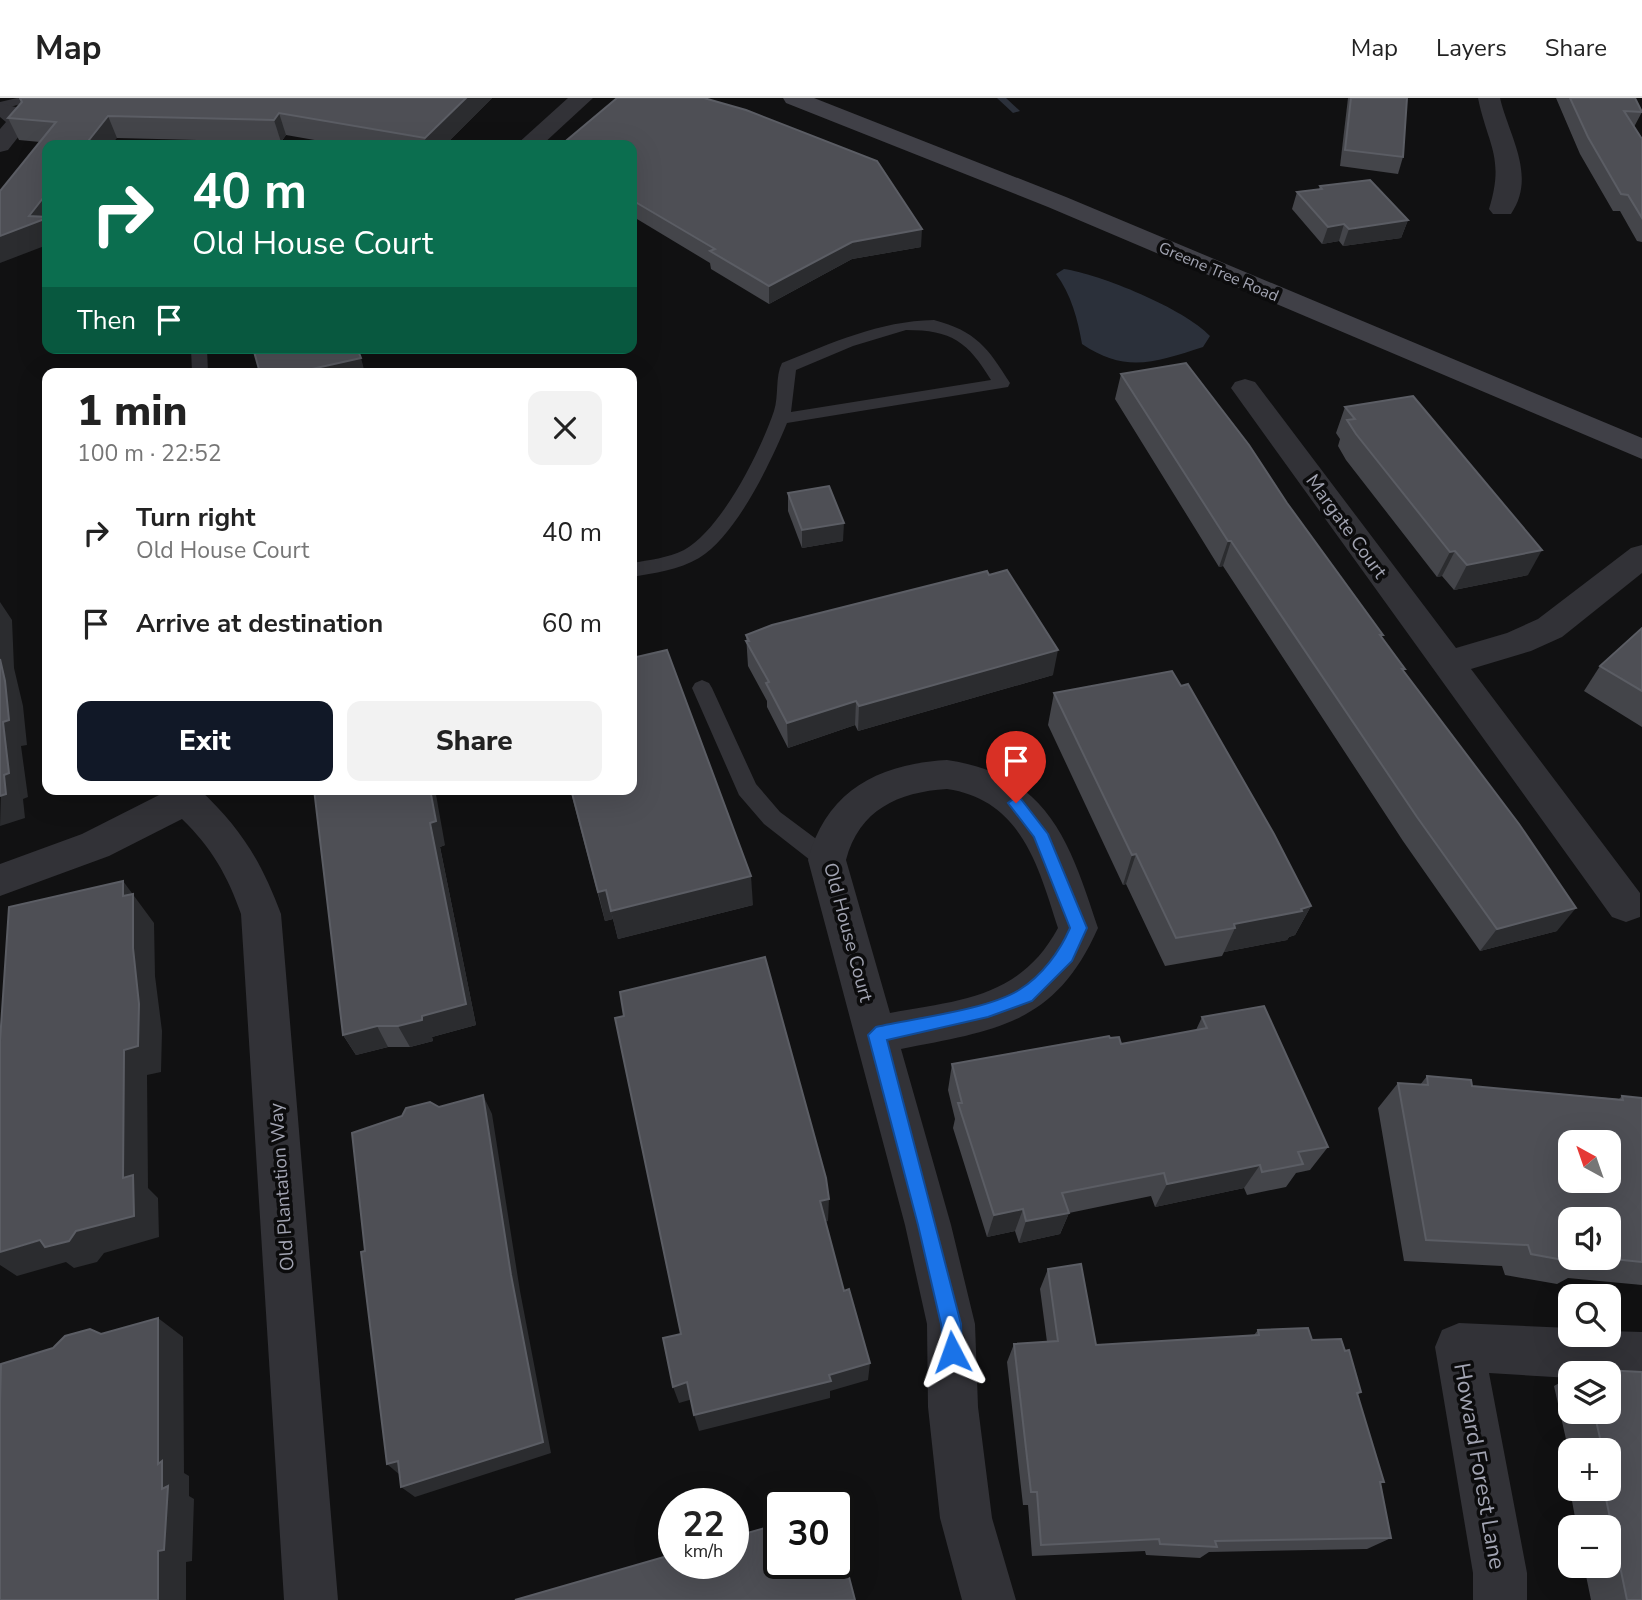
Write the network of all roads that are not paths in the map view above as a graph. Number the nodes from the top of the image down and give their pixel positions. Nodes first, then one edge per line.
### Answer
1 (34, 98) edge
2 (582, 98) edge
3 (794, 98) edge
4 (1489, 98) edge
5 (0, 108) edge
6 (534, 140) edge
7 (0, 145) edge
8 (1502, 209) dead end
9 (1245, 388) dead end
10 (779, 419) junction
11 (1642, 449) edge
12 (1642, 556) edge
13 (637, 569) edge
14 (1448, 663) junction
15 (702, 688) dead end
16 (187, 795) edge
17 (190, 795) edge
18 (827, 860) junction
19 (0, 880) edge
20 (1626, 905) dead end
21 (876, 1035) junction
22 (1642, 1357) edge
23 (311, 1600) edge
24 (989, 1600) edge
25 (1500, 1600) edge

1 - 5 lane
2 - 6 street
3 - 11 street, Greene Tree Road
4 - 8 street
5 - 7 street
9 - 14 street, Margate Court
10 - 10 lane
10 - 13 lane
12 - 14 street
14 - 20 street, Margate Court
15 - 18 lane
16 - 19 street
17 - 23 street, Old Plantation Way
18 - 21 street, Old House Court
18 - 21 street, Old House Court
21 - 24 street, Old House Court
22 - 25 street, Howard Forest Lane

